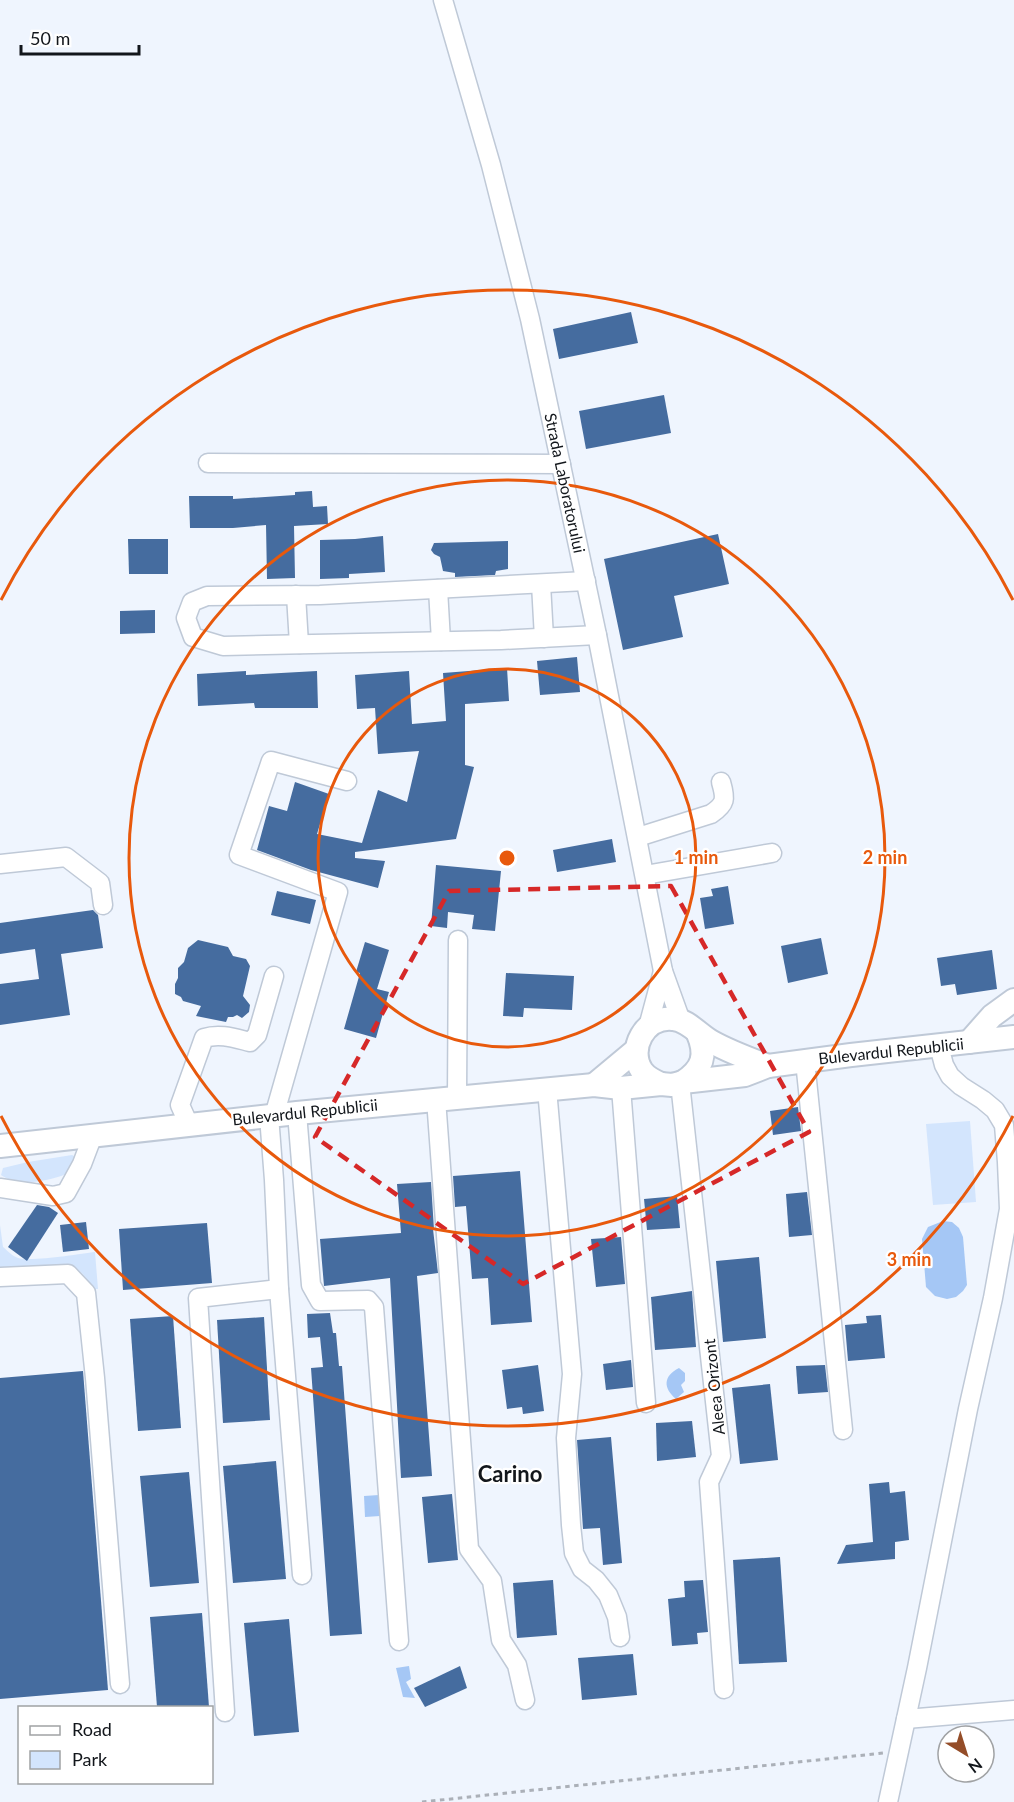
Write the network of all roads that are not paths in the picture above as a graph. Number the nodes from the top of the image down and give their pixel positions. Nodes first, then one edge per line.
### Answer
1 (443, 0) edge
2 (208, 463) dead end
3 (561, 464) junction
4 (586, 581) junction
5 (541, 584) junction
6 (438, 589) junction
7 (296, 595) junction
8 (597, 635) junction
9 (544, 638) junction
10 (441, 641) junction
11 (298, 644) junction
12 (348, 781) dead end
13 (721, 782) dead end
14 (638, 837) junction
15 (772, 853) dead end
16 (0, 864) edge
17 (645, 875) junction
18 (103, 904) dead end
19 (458, 940) dead end
20 (663, 971) junction
21 (274, 976) dead end
22 (1014, 1000) edge
23 (648, 1027) junction
24 (689, 1027) junction
25 (1014, 1037) edge
26 (969, 1042) junction
27 (939, 1046) junction
28 (636, 1050) junction
29 (805, 1061) junction
30 (768, 1066) junction
31 (675, 1083) junction
32 (594, 1085) junction
33 (621, 1088) junction
34 (547, 1089) junction
35 (446, 1098) junction
36 (297, 1113) junction
37 (272, 1116) junction
38 (189, 1125) junction
39 (93, 1135) junction
40 (8, 1145) edge
41 (0, 1161) edge
42 (0, 1188) edge
43 (0, 1277) edge
44 (279, 1288) junction
45 (646, 1403) dead end
46 (843, 1430) dead end
47 (302, 1575) dead end
48 (620, 1637) dead end
49 (399, 1641) dead end
50 (120, 1684) dead end
51 (724, 1689) dead end
52 (525, 1700) dead end
53 (1014, 1710) edge
54 (225, 1712) dead end
55 (906, 1719) junction
56 (888, 1802) edge

1 - 3 street, Strada Laboratorului
2 - 3 street
3 - 4 street, Strada Laboratorului
4 - 5 street
4 - 8 street, Strada Laboratorului
5 - 6 street
5 - 9 street
6 - 7 street
6 - 10 street
7 - 11 street
7 - 11 street
8 - 9 street
8 - 14 street, Strada Laboratorului
9 - 10 street
10 - 11 street
12 - 37 street
13 - 14 street
14 - 17 street, Strada Laboratorului
15 - 17 street
16 - 18 street
17 - 20 street, Strada Laboratorului
19 - 35 street
20 - 23 street
20 - 24 street, Strada Laboratorului
21 - 38 street
22 - 26 main road
23 - 24 main road
23 - 28 main road
24 - 30 main road, Bulevardul Republicii
24 - 31 main road
25 - 26 main road, Bulevardul Republicii
26 - 27 main road, Bulevardul Republicii
27 - 29 main road, Bulevardul Republicii
27 - 55 street
28 - 31 main road
28 - 32 main road
29 - 30 main road, Bulevardul Republicii
29 - 46 street
30 - 31 main road, Bulevardul Republicii
31 - 33 main road, Bulevardul Republicii
31 - 51 street, Aleea Orizont
32 - 33 main road, Bulevardul Republicii
32 - 34 main road, Bulevardul Republicii
33 - 45 street
34 - 35 main road, Bulevardul Republicii
34 - 48 street
35 - 36 main road, Bulevardul Republicii
35 - 52 street
36 - 37 main road, Bulevardul Republicii
36 - 49 street
37 - 38 main road, Bulevardul Republicii
37 - 44 street
38 - 39 main road, Bulevardul Republicii
39 - 40 main road, Bulevardul Republicii
39 - 42 street
40 - 41 main road, Bulevardul Republicii
43 - 50 street
44 - 47 street
44 - 54 street
53 - 55 street
55 - 56 street

